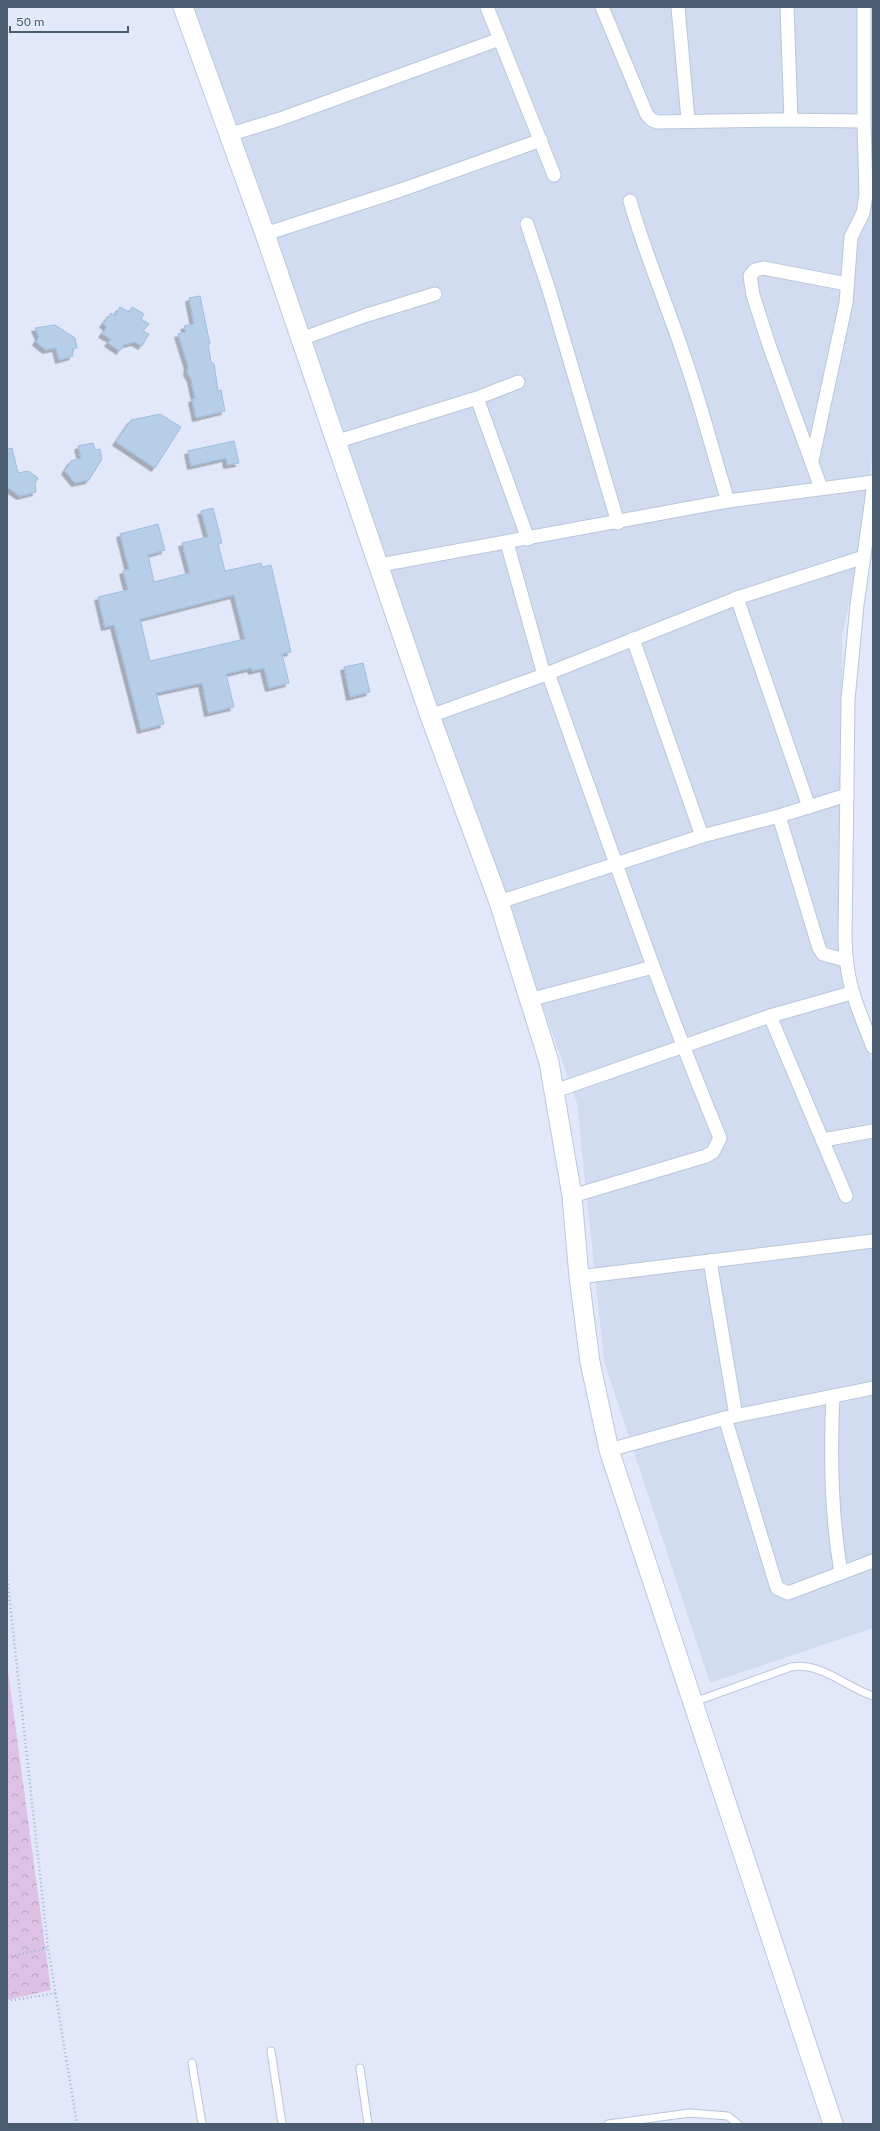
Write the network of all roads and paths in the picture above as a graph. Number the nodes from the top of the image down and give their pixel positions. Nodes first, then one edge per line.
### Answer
1 (183, 7) edge
2 (487, 7) edge
3 (602, 7) edge
4 (678, 7) edge
5 (787, 7) edge
6 (864, 7) edge
7 (500, 39) junction
8 (688, 120) junction
9 (791, 120) junction
10 (864, 121) junction
11 (228, 135) junction
12 (542, 140) junction
13 (554, 175) dead end
14 (630, 201) dead end
15 (527, 224) dead end
16 (265, 234) junction
17 (847, 284) junction
18 (435, 294) dead end
19 (301, 339) junction
20 (518, 382) dead end
21 (477, 398) junction
22 (335, 442) junction
23 (812, 461) junction
24 (873, 482) edge
25 (821, 488) junction
26 (873, 491) edge
27 (728, 501) junction
28 (618, 523) junction
29 (528, 539) junction
30 (507, 543) junction
31 (864, 557) junction
32 (380, 565) junction
33 (737, 598) junction
34 (633, 639) junction
35 (546, 674) junction
36 (430, 716) junction
37 (847, 795) junction
38 (809, 807) junction
39 (779, 816) junction
40 (702, 836) junction
41 (617, 865) junction
42 (500, 902) junction
43 (845, 960) junction
44 (653, 967) junction
45 (851, 993) junction
46 (529, 1000) junction
47 (770, 1016) junction
48 (683, 1047) junction
49 (873, 1047) edge
50 (555, 1091) junction
51 (873, 1131) edge
52 (823, 1140) junction
53 (572, 1196) junction
54 (846, 1196) dead end
55 (873, 1241) edge
56 (710, 1261) junction
57 (579, 1277) junction
58 (873, 1388) edge
59 (833, 1396) junction
60 (731, 1417) junction
61 (609, 1450) junction
62 (873, 1560) edge
63 (840, 1573) junction
64 (7, 1576) edge
65 (873, 1696) edge
66 (692, 1703) junction
67 (48, 1948) junction
68 (7, 1957) edge
69 (57, 1993) junction
70 (7, 2001) edge
71 (271, 2051) dead end
72 (192, 2063) dead end
73 (360, 2068) dead end
74 (77, 2124) edge
75 (202, 2124) edge
76 (282, 2124) edge
77 (368, 2124) edge
78 (608, 2124) edge
79 (738, 2124) edge
80 (834, 2124) edge

1 - 11 street
2 - 7 street
3 - 8 street
4 - 8 street
5 - 9 street
6 - 10 street
7 - 11 street
7 - 12 street
8 - 9 street
9 - 10 street
10 - 17 street
11 - 16 street
12 - 13 street
12 - 16 street
14 - 27 street
15 - 28 street
16 - 19 street
17 - 23 street
17 - 23 street
18 - 19 street
19 - 22 street
20 - 21 street
21 - 22 street
21 - 29 street
22 - 32 street
23 - 25 street
24 - 25 street
25 - 27 street
26 - 31 street
27 - 28 street
28 - 29 street
29 - 30 street
30 - 32 street
30 - 35 street
31 - 33 street
31 - 37 street
32 - 36 street
33 - 34 street
33 - 38 street
34 - 35 street
34 - 40 street
35 - 36 street
35 - 41 street
36 - 42 street
37 - 38 street
37 - 43 street
38 - 39 street
39 - 40 street
39 - 43 street
40 - 41 street
41 - 42 street
41 - 44 street
42 - 46 street
43 - 45 street
44 - 46 street
44 - 48 street
45 - 47 street
45 - 49 street
46 - 50 street
47 - 48 street
47 - 52 street
48 - 50 street
48 - 53 street
50 - 53 street
51 - 52 street
52 - 54 street
53 - 57 street
55 - 56 street
56 - 57 street
56 - 60 street
57 - 61 street
58 - 59 street
59 - 60 street
59 - 63 street
60 - 61 street
60 - 63 street
61 - 66 street
62 - 63 street
64 - 67 path
65 - 66 lane
66 - 80 street
67 - 68 path
67 - 69 path
69 - 70 path
69 - 74 path
71 - 76 lane
72 - 75 lane
73 - 77 lane
78 - 79 lane

